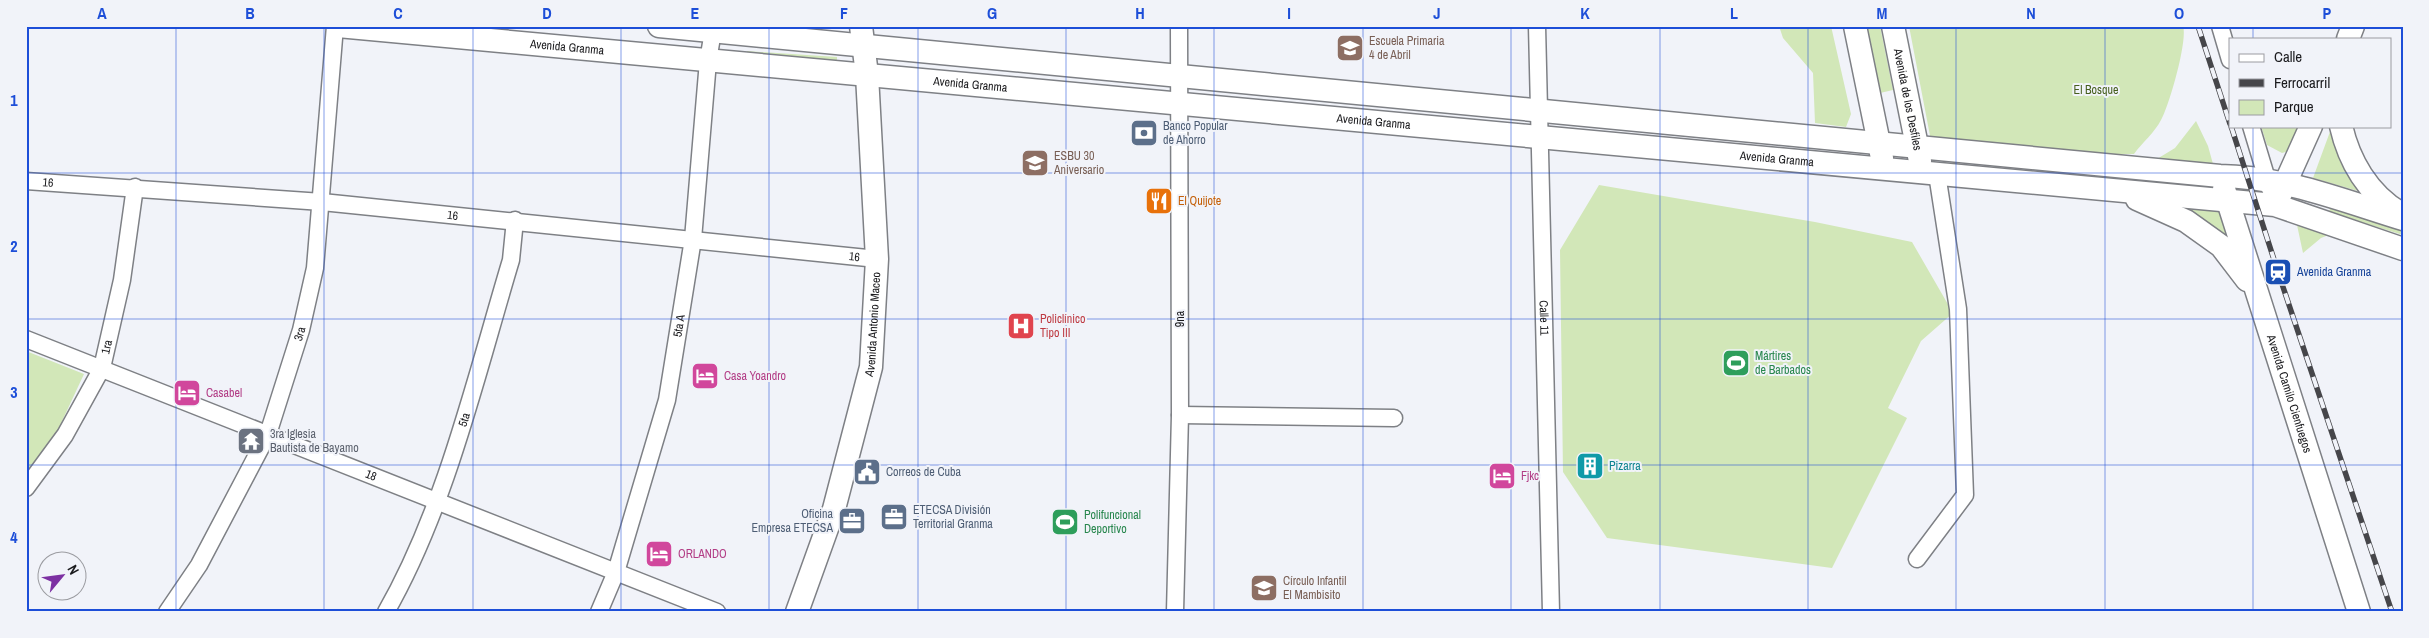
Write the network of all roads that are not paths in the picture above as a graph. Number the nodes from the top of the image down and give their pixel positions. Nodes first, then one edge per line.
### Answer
1 (336, 26) edge
2 (659, 26) edge
3 (1179, 26) edge
4 (1537, 26) edge
5 (1855, 26) edge
6 (1892, 26) edge
7 (2220, 26) edge
8 (2353, 26) edge
9 (713, 31) junction
10 (493, 34) edge
11 (862, 36) edge
12 (2348, 38) edge
13 (2229, 57) edge
14 (708, 60) junction
15 (867, 75) junction
16 (1179, 76) junction
17 (1178, 104) junction
18 (1540, 111) junction
19 (2252, 128) edge
20 (2310, 128) edge
21 (2341, 128) edge
22 (1539, 137) junction
23 (1880, 144) junction
24 (1918, 147) junction
25 (1884, 169) junction
26 (1929, 173) junction
27 (2220, 176) junction
28 (26, 181) edge
29 (2276, 181) junction
30 (135, 187) junction
31 (2112, 190) junction
32 (2227, 201) junction
33 (322, 202) junction
34 (2275, 205) junction
35 (2403, 215) edge
36 (2403, 219) edge
37 (515, 220) junction
38 (693, 239) junction
39 (2403, 249) edge
40 (877, 259) junction
41 (2257, 294) junction
42 (26, 339) edge
43 (102, 368) junction
44 (1180, 415) junction
45 (1394, 418) dead end
46 (268, 434) junction
47 (26, 488) edge
48 (438, 500) junction
49 (1918, 559) dead end
50 (616, 572) junction
51 (167, 612) edge
52 (386, 612) edge
53 (599, 612) edge
54 (717, 612) edge
55 (797, 612) edge
56 (1175, 612) edge
57 (1551, 612) edge
58 (2360, 612) edge

1 - 10 main road, Avenida Granma
1 - 33 street, 3ra
2 - 9 main road, Avenida Granma
3 - 16 street, 9na
4 - 18 street, Calle 11
5 - 23 main road
6 - 24 main road, Avenida de los Desfiles
7 - 13 street
8 - 12 main road
9 - 11 main road, Avenida Granma
9 - 14 street, 5ta A
10 - 14 main road, Avenida Granma
11 - 15 main road, Avenida Antonio Maceo
11 - 16 main road, Avenida Granma
14 - 15 main road, Avenida Granma
14 - 38 street, 5ta A
15 - 17 main road, Avenida Granma
15 - 40 main road, Avenida Antonio Maceo
16 - 17 street, 9na
16 - 18 main road, Avenida Granma
17 - 22 main road, Avenida Granma
17 - 44 street, 9na
18 - 22 street, Calle 11
18 - 23 main road, Avenida Granma
19 - 29 street
20 - 29 main road
21 - 35 main road
22 - 25 main road, Avenida Granma
22 - 57 street, Calle 11
23 - 24 main road, Avenida Granma
23 - 25 main road
24 - 26 main road, Avenida de los Desfiles
24 - 27 main road, Avenida Granma
25 - 26 main road, Avenida Granma
26 - 31 main road, Avenida Granma
26 - 49 street
27 - 29 main road, Avenida Granma
27 - 32 main road, Avenida Camilo Cienfuegos
28 - 30 street, 16
29 - 34 main road
29 - 36 main road, Avenida Granma
30 - 33 street, 16
30 - 43 street, 1ra
31 - 32 main road, Avenida Granma
31 - 41 main road
32 - 34 main road, Avenida Granma
32 - 41 main road, Avenida Camilo Cienfuegos
33 - 37 street, 16
33 - 46 street, 3ra
34 - 39 main road, Avenida Granma
37 - 38 street, 16
37 - 48 street, 5ta
38 - 40 street, 16
38 - 50 street, 5ta A
40 - 55 main road, Avenida Antonio Maceo
41 - 58 main road, Avenida Camilo Cienfuegos
42 - 43 street, 18
43 - 46 street, 18
43 - 47 street, 1ra
44 - 45 street
44 - 56 street, 9na
46 - 48 street, 18
46 - 51 street, 3ra
48 - 50 street, 18
48 - 52 street, 5ta
50 - 53 street, 5ta A
50 - 54 street, 18

